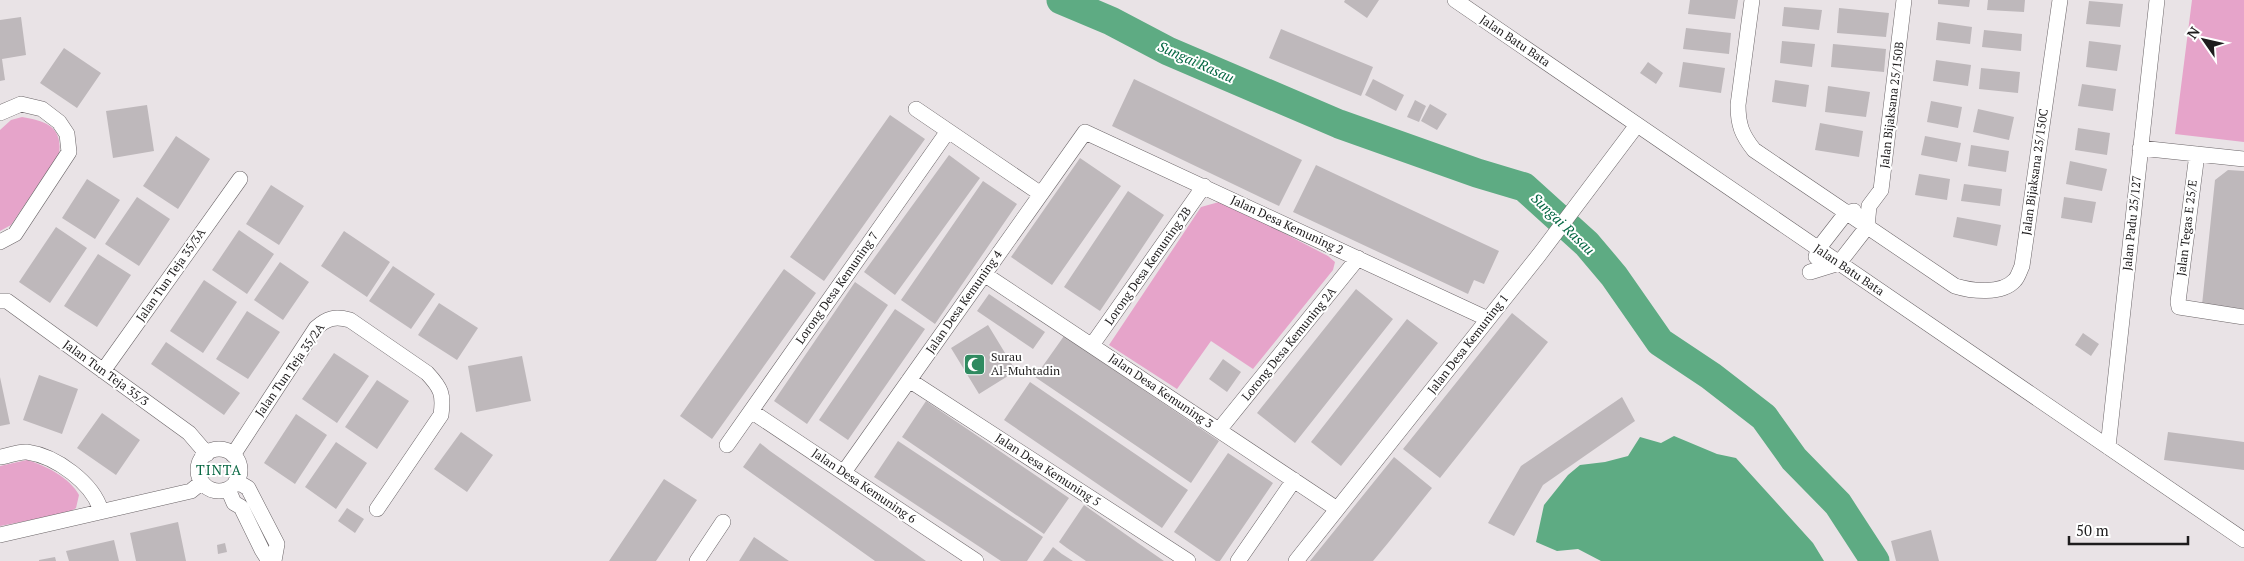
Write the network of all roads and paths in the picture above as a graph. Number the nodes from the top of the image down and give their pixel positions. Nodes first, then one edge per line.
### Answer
1 (1455, 0) edge
2 (1752, 0) edge
3 (1904, 0) edge
4 (2060, 0) edge
5 (2157, 0) edge
6 (916, 109) dead end
7 (0, 113) edge
8 (1637, 125) junction
9 (948, 131) junction
10 (1085, 132) joint
11 (2140, 148) junction
12 (2196, 154) junction
13 (2244, 159) edge
14 (240, 179) dead end
15 (1204, 186) junction
16 (1041, 194) junction
17 (1869, 206) junction
18 (1846, 213) junction
19 (1867, 227) junction
20 (0, 242) edge
21 (1818, 249) junction
22 (1358, 258) junction
23 (1839, 263) junction
24 (984, 274) junction
25 (0, 301) edge
26 (2244, 317) edge
27 (1488, 319) junction
28 (1092, 345) junction
29 (103, 371) junction
30 (909, 380) junction
31 (751, 411) junction
32 (1219, 430) junction
33 (727, 445) dead end
34 (2108, 447) junction
35 (206, 454) junction
36 (233, 455) junction
37 (0, 458) edge
38 (844, 472) junction
39 (1294, 480) junction
40 (202, 482) junction
41 (233, 491) junction
42 (377, 509) dead end
43 (1337, 509) junction
44 (101, 511) junction
45 (723, 522) dead end
46 (0, 535) edge
47 (2244, 540) edge
48 (270, 561) edge
49 (274, 561) edge
50 (697, 561) edge
51 (976, 561) edge
52 (1188, 561) edge
53 (1238, 561) edge
54 (1296, 561) edge

1 - 8 street, Jalan Batu Bata
2 - 18 street
3 - 17 street, Jalan Bijaksana 25/150B
4 - 19 street, Jalan Bijaksana 25/150C
5 - 11 street, Jalan Padu 25/127
6 - 9 street
7 - 20 street
8 - 21 street, Jalan Batu Bata
8 - 27 street, Jalan Desa Kemuning 1
9 - 16 street
9 - 31 street, Lorong Desa Kemuning 7
10 - 15 street, Jalan Desa Kemuning 2
10 - 16 street, Jalan Desa Kemuning 4
11 - 12 street
11 - 34 street, Jalan Padu 25/127
12 - 13 street
12 - 26 street, Jalan Tegas E 25/E
14 - 29 street, Jalan Tun Teja 35/3A
15 - 22 street, Jalan Desa Kemuning 2
15 - 28 street, Lorong Desa Kemuning 2B
16 - 24 street, Jalan Desa Kemuning 4
17 - 18 street
17 - 19 street
18 - 19 street
18 - 21 street
19 - 23 street
21 - 23 street, Jalan Batu Bata
21 - 23 street
22 - 27 street, Jalan Desa Kemuning 2
22 - 32 street, Lorong Desa Kemuning 2A
23 - 34 street, Jalan Batu Bata
24 - 28 street, Jalan Desa Kemuning 3
24 - 30 street, Jalan Desa Kemuning 4
25 - 29 street, Jalan Tun Teja 35/3
27 - 43 street, Jalan Desa Kemuning 1
28 - 32 street, Jalan Desa Kemuning 3
29 - 35 street, Jalan Tun Teja 35/3
30 - 38 street, Jalan Desa Kemuning 4
30 - 52 street, Jalan Desa Kemuning 5
31 - 33 street, Lorong Desa Kemuning 7
31 - 38 street, Jalan Desa Kemuning 6
32 - 39 street, Jalan Desa Kemuning 3
34 - 47 street, Jalan Batu Bata
35 - 36 street
35 - 40 street
36 - 41 street
36 - 42 street, Jalan Tun Teja 35/2A
37 - 44 street
38 - 51 street, Jalan Desa Kemuning 6
39 - 43 street, Jalan Desa Kemuning 3
39 - 53 street
40 - 41 street
40 - 44 street
41 - 48 street
41 - 49 street
43 - 54 street, Jalan Desa Kemuning 1
44 - 46 street
45 - 50 street

